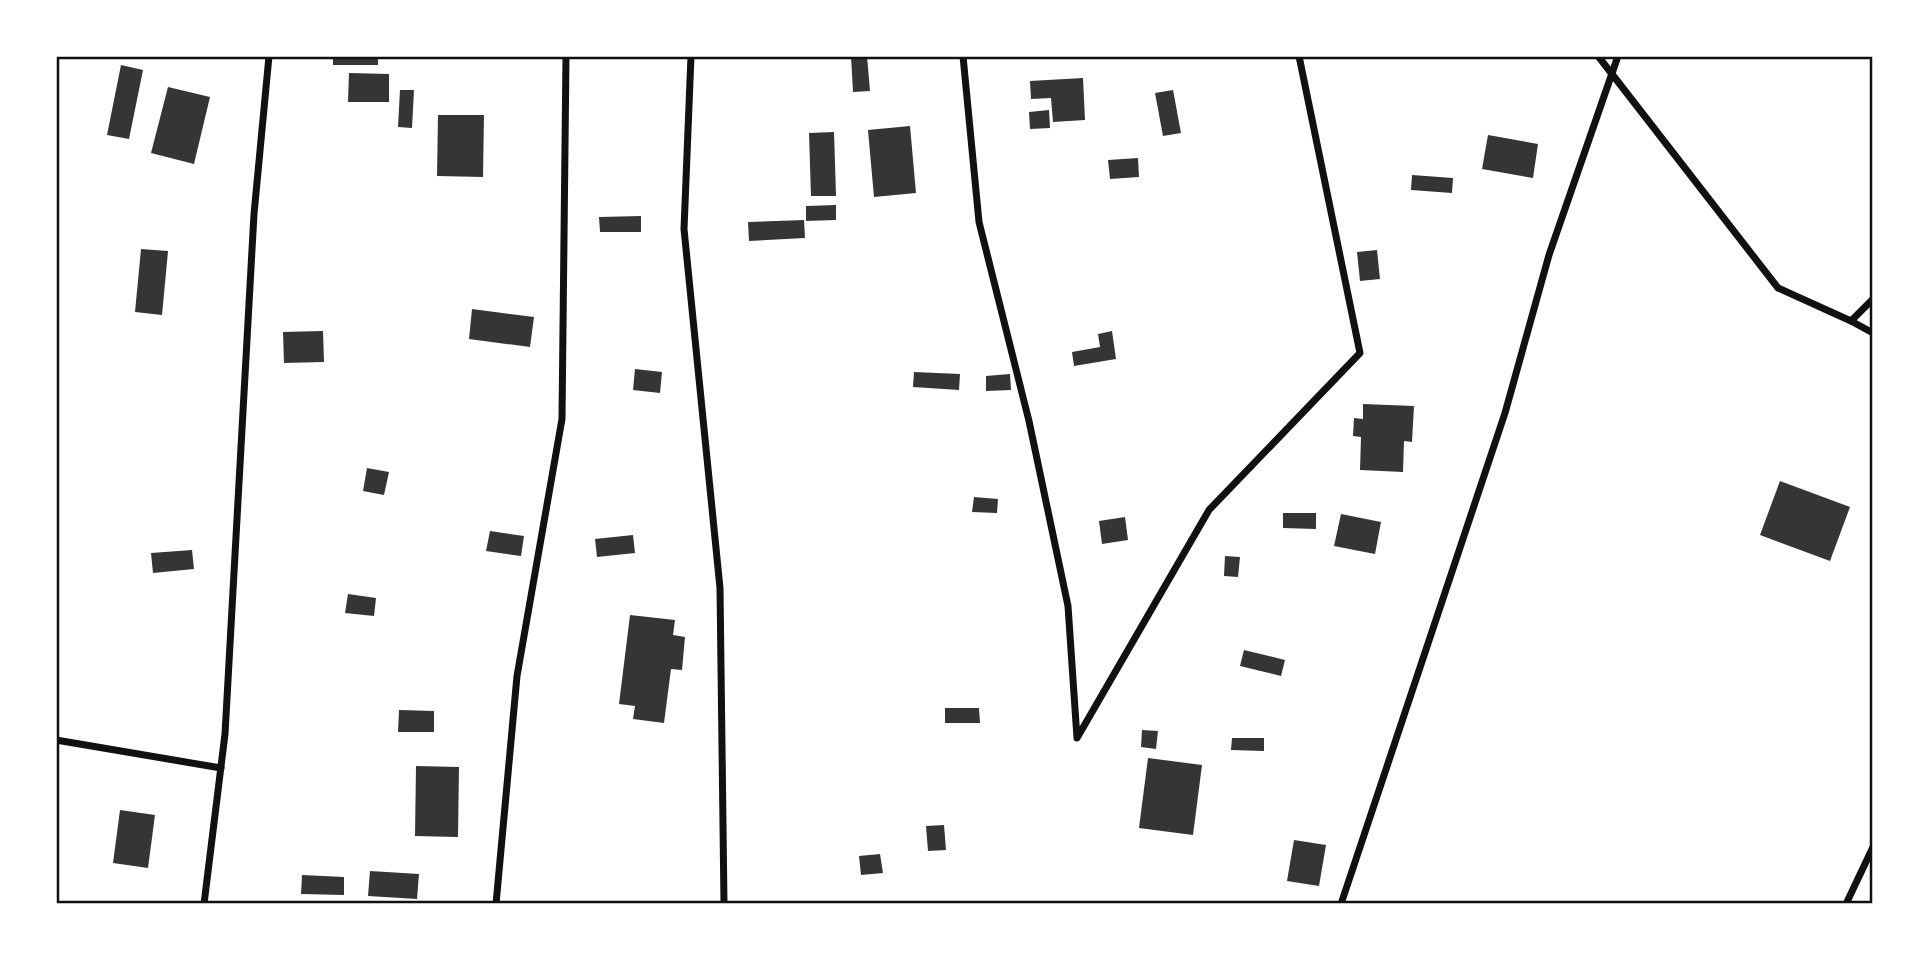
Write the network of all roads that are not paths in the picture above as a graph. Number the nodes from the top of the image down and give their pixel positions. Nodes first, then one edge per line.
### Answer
1 (269, 56) edge
2 (566, 56) edge
3 (691, 56) edge
4 (963, 56) edge
5 (1299, 56) edge
6 (1598, 56) edge
7 (1618, 56) edge
8 (1612, 74) junction
9 (1873, 299) edge
10 (1852, 321) junction
11 (1873, 333) edge
12 (56, 740) edge
13 (221, 768) junction
14 (1873, 846) edge
15 (204, 904) edge
16 (496, 904) edge
17 (724, 904) edge
18 (1341, 904) edge
19 (1846, 904) edge

1 - 13 street
2 - 16 street
3 - 17 street
4 - 5 street
6 - 8 street
7 - 8 street
8 - 10 street
8 - 18 street
9 - 10 street
10 - 11 street
12 - 13 street
13 - 15 street
14 - 19 street

